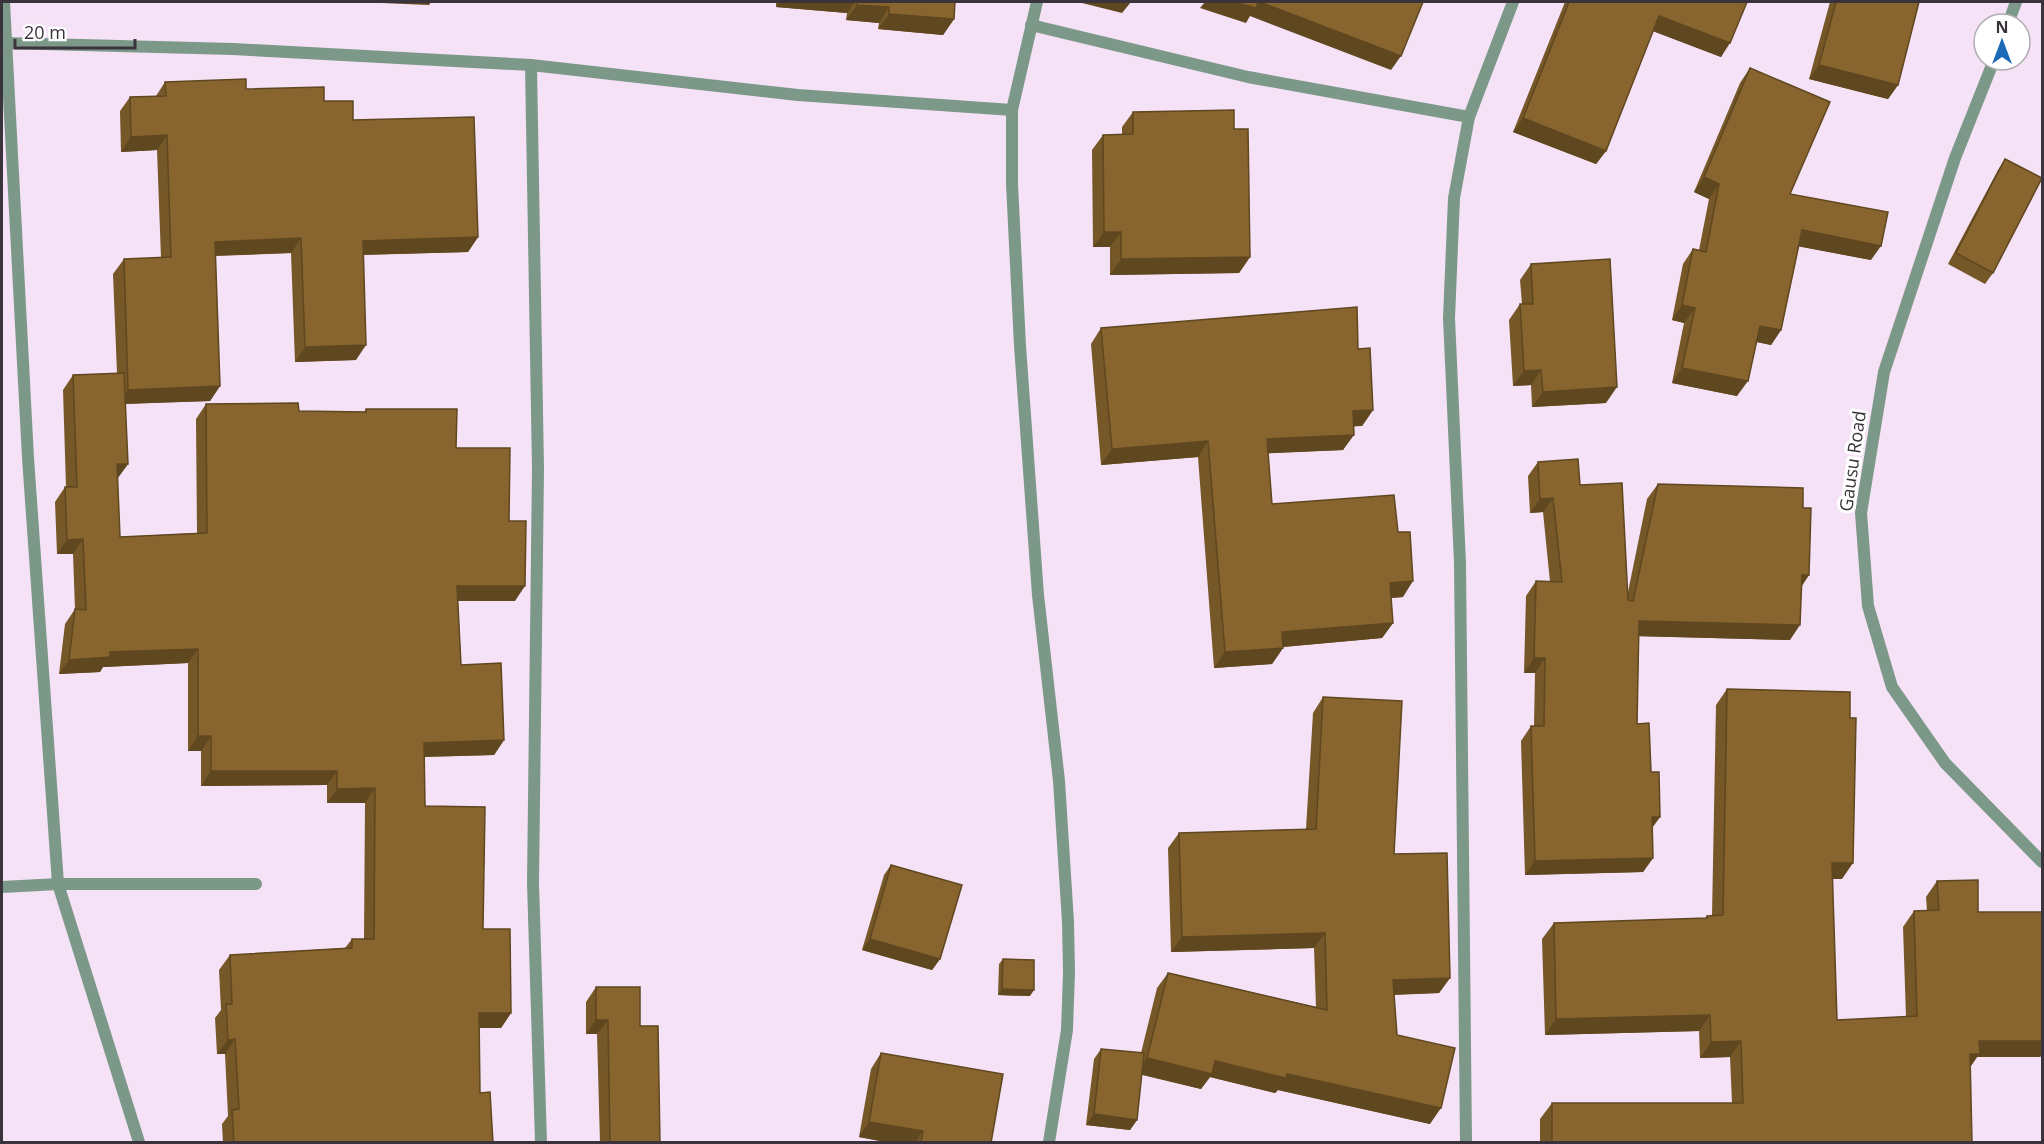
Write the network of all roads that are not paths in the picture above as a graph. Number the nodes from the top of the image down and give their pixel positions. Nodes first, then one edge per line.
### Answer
1 (4, 2) edge
2 (1036, 2) edge
3 (1513, 2) edge
4 (1031, 25) junction
5 (5, 42) junction
6 (531, 65) junction
7 (1989, 72) edge
8 (1012, 110) junction
9 (1469, 117) junction
10 (2043, 862) edge
11 (58, 884) junction
12 (256, 884) dead end
13 (2, 886) edge
14 (139, 1143) edge
15 (541, 1143) edge
16 (1049, 1143) edge
17 (1466, 1143) edge

1 - 5 street
2 - 4 street
3 - 9 street
4 - 8 street
4 - 9 street
5 - 6 street
5 - 11 street
6 - 8 street
6 - 15 street
7 - 10 street, Gausu Road
8 - 16 street
9 - 17 street
11 - 12 street
11 - 13 street
11 - 14 street

